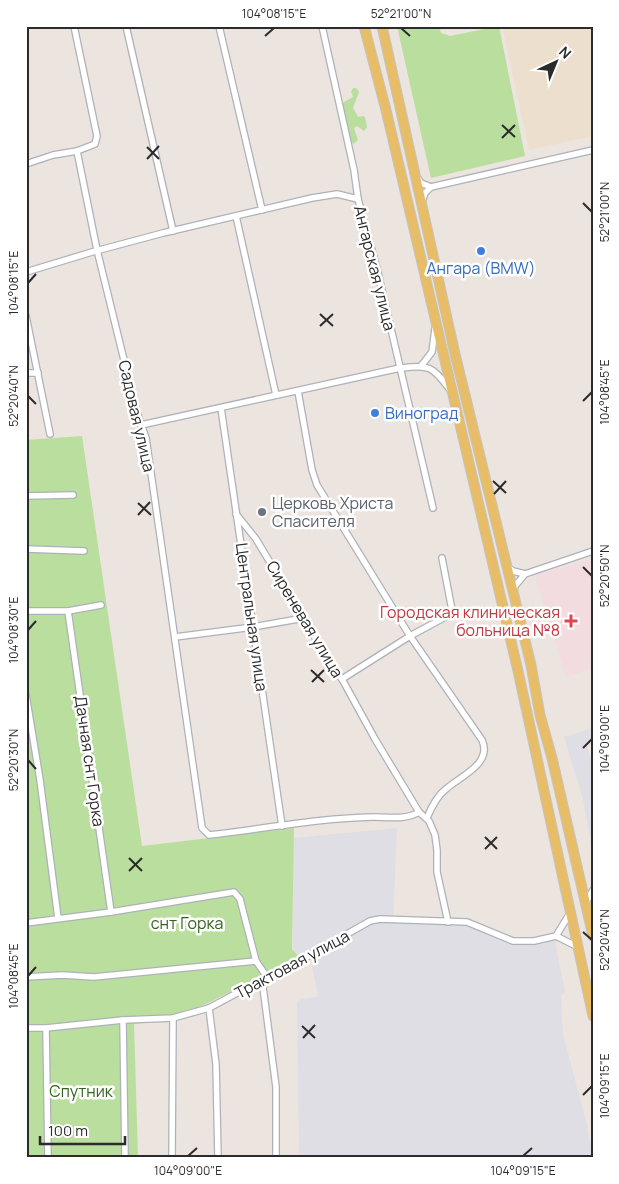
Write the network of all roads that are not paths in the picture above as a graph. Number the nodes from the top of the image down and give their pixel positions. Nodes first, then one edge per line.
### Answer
1 (74, 26) edge
2 (126, 26) edge
3 (219, 26) edge
4 (322, 26) edge
5 (364, 26) edge
6 (382, 26) edge
7 (593, 150) edge
8 (77, 151) junction
9 (26, 164) edge
10 (415, 174) junction
11 (430, 187) junction
12 (358, 199) junction
13 (422, 203) junction
14 (262, 210) junction
15 (236, 216) junction
16 (173, 231) junction
17 (97, 250) junction
18 (26, 272) edge
19 (26, 316) edge
20 (436, 326) junction
21 (421, 366) junction
22 (400, 368) junction
23 (26, 373) edge
24 (38, 373) junction
25 (298, 391) junction
26 (451, 391) junction
27 (276, 395) junction
28 (221, 408) junction
29 (141, 426) junction
30 (50, 434) dead end
31 (73, 495) dead end
32 (26, 496) edge
33 (433, 508) dead end
34 (236, 514) junction
35 (26, 549) edge
36 (84, 551) dead end
37 (593, 551) edge
38 (442, 558) dead end
39 (506, 566) junction
40 (525, 574) junction
41 (514, 594) junction
42 (101, 605) dead end
43 (26, 611) edge
44 (68, 611) junction
45 (304, 618) junction
46 (253, 627) junction
47 (410, 636) junction
48 (175, 637) junction
49 (342, 679) junction
50 (26, 695) edge
51 (419, 812) junction
52 (427, 818) junction
53 (282, 826) junction
54 (580, 882) junction
55 (593, 888) edge
56 (585, 904) junction
57 (111, 912) junction
58 (570, 914) junction
59 (58, 918) junction
60 (448, 922) junction
61 (26, 923) edge
62 (556, 936) junction
63 (593, 936) edge
64 (578, 947) junction
65 (256, 961) junction
66 (26, 977) edge
67 (267, 977) junction
68 (209, 1008) junction
69 (593, 1016) edge
70 (173, 1018) junction
71 (123, 1020) junction
72 (26, 1028) edge
73 (46, 1028) junction
74 (48, 1158) edge
75 (125, 1158) edge
76 (172, 1158) edge
77 (218, 1158) edge
78 (276, 1158) edge

1 - 8 street
2 - 16 street
3 - 14 street
4 - 12 street, Ангарская улица
5 - 20 main road
6 - 10 main road
7 - 11 street
8 - 9 street
8 - 17 street, Садовая улица
10 - 11 street
10 - 13 main road
11 - 13 street
12 - 14 street
12 - 22 street, Ангарская улица
13 - 39 main road
14 - 15 street
15 - 16 street
15 - 27 street
16 - 17 street
17 - 18 street
17 - 29 street, Садовая улица
19 - 24 street
20 - 21 street
20 - 26 main road
21 - 22 street
21 - 26 street
22 - 25 street
22 - 33 street, Ангарская улица
23 - 24 street
24 - 30 street
25 - 27 street
25 - 47 street
26 - 58 main road
27 - 28 street
28 - 29 street
28 - 34 street, Центральная улица
29 - 48 street, Садовая улица
31 - 32 street
34 - 45 street, Сиреневая улица
34 - 46 street, Центральная улица
35 - 36 street
37 - 40 street
38 - 47 street
39 - 40 street
39 - 41 main road
40 - 41 street
41 - 54 main road
42 - 44 street
43 - 44 street
44 - 57 street, Дачная снт Горка
45 - 46 street
45 - 49 street, Сиреневая улица
46 - 48 street
46 - 53 street, Центральная улица
47 - 49 street
47 - 52 street
48 - 53 street, Садовая улица
49 - 51 street, Сиреневая улица
50 - 59 street
51 - 52 street, Сиреневая улица
51 - 53 street, Садовая улица
52 - 60 street
54 - 55 street
54 - 56 main road
55 - 56 street
56 - 63 main road
57 - 59 street
57 - 65 street
58 - 62 street
58 - 64 main road
59 - 61 street
60 - 62 street, Трактовая улица
60 - 67 street, Трактовая улица
62 - 64 street
64 - 69 main road
65 - 66 street
65 - 67 street
67 - 68 street, Трактовая улица
67 - 78 street
68 - 70 street, Трактовая улица
68 - 77 street
70 - 71 street, Трактовая улица
70 - 76 street
71 - 73 street, Трактовая улица
71 - 75 street
72 - 73 street, Трактовая улица
73 - 74 street

